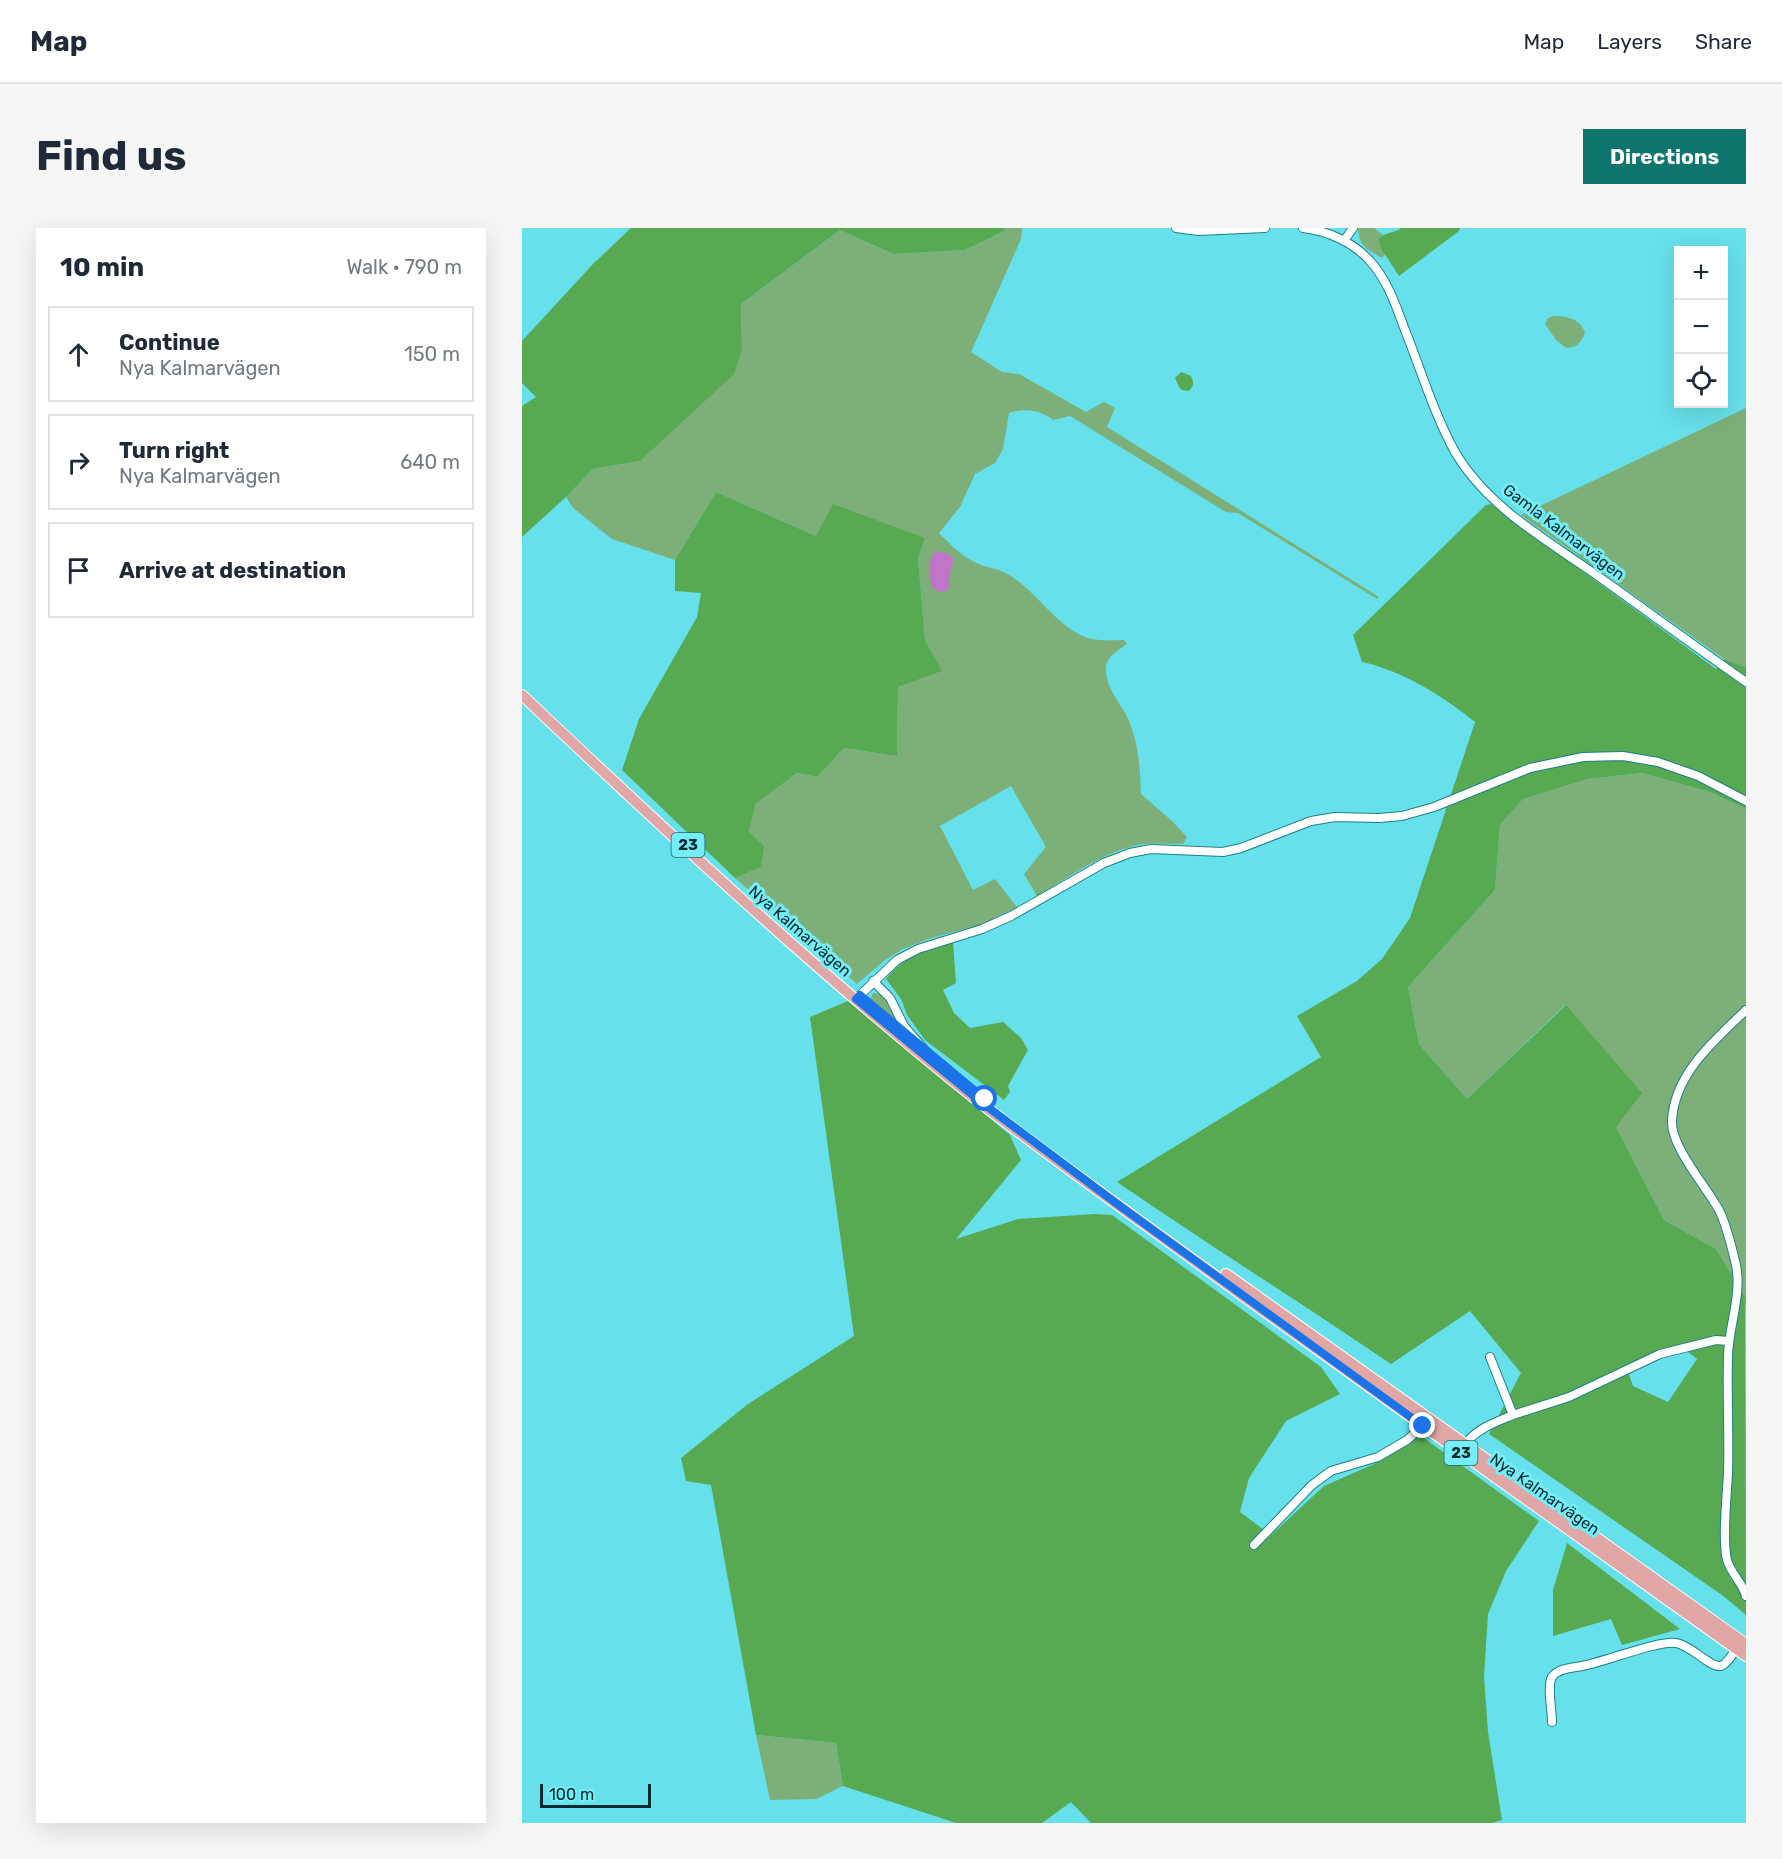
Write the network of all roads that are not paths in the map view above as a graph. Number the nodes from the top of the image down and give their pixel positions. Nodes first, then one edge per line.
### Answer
1 (1176, 228) edge
2 (1265, 228) edge
3 (1303, 228) edge
4 (1353, 228) edge
5 (1344, 241) junction
6 (1746, 682) edge
7 (522, 687) edge
8 (522, 695) edge
9 (1746, 801) edge
10 (873, 981) junction
11 (858, 997) junction
12 (1746, 1010) edge
13 (924, 1049) junction
14 (1729, 1341) junction
15 (1490, 1357) dead end
16 (1513, 1415) junction
17 (1423, 1426) junction
18 (1466, 1444) junction
19 (1254, 1545) dead end
20 (1746, 1596) edge
21 (1741, 1647) edge
22 (1746, 1656) edge
23 (1552, 1722) dead end

1 - 2 street
3 - 5 street, Gamla Kalmarvägen
4 - 5 street
5 - 6 street, Gamla Kalmarvägen
7 - 11 main road, Nya Kalmarvägen / 23
8 - 11 main road, Nya Kalmarvägen / 23
9 - 10 street
10 - 11 street
10 - 13 street
11 - 13 main road, Nya Kalmarvägen / 23
11 - 17 main road, Nya Kalmarvägen / 23
12 - 14 street
13 - 18 main road, Nya Kalmarvägen / 23
14 - 16 street
14 - 20 street
15 - 16 street
16 - 18 street
17 - 19 street
17 - 21 main road, Nya Kalmarvägen / 23
18 - 21 main road, Nya Kalmarvägen / 23
21 - 22 main road, Nya Kalmarvägen / 23
21 - 23 street

